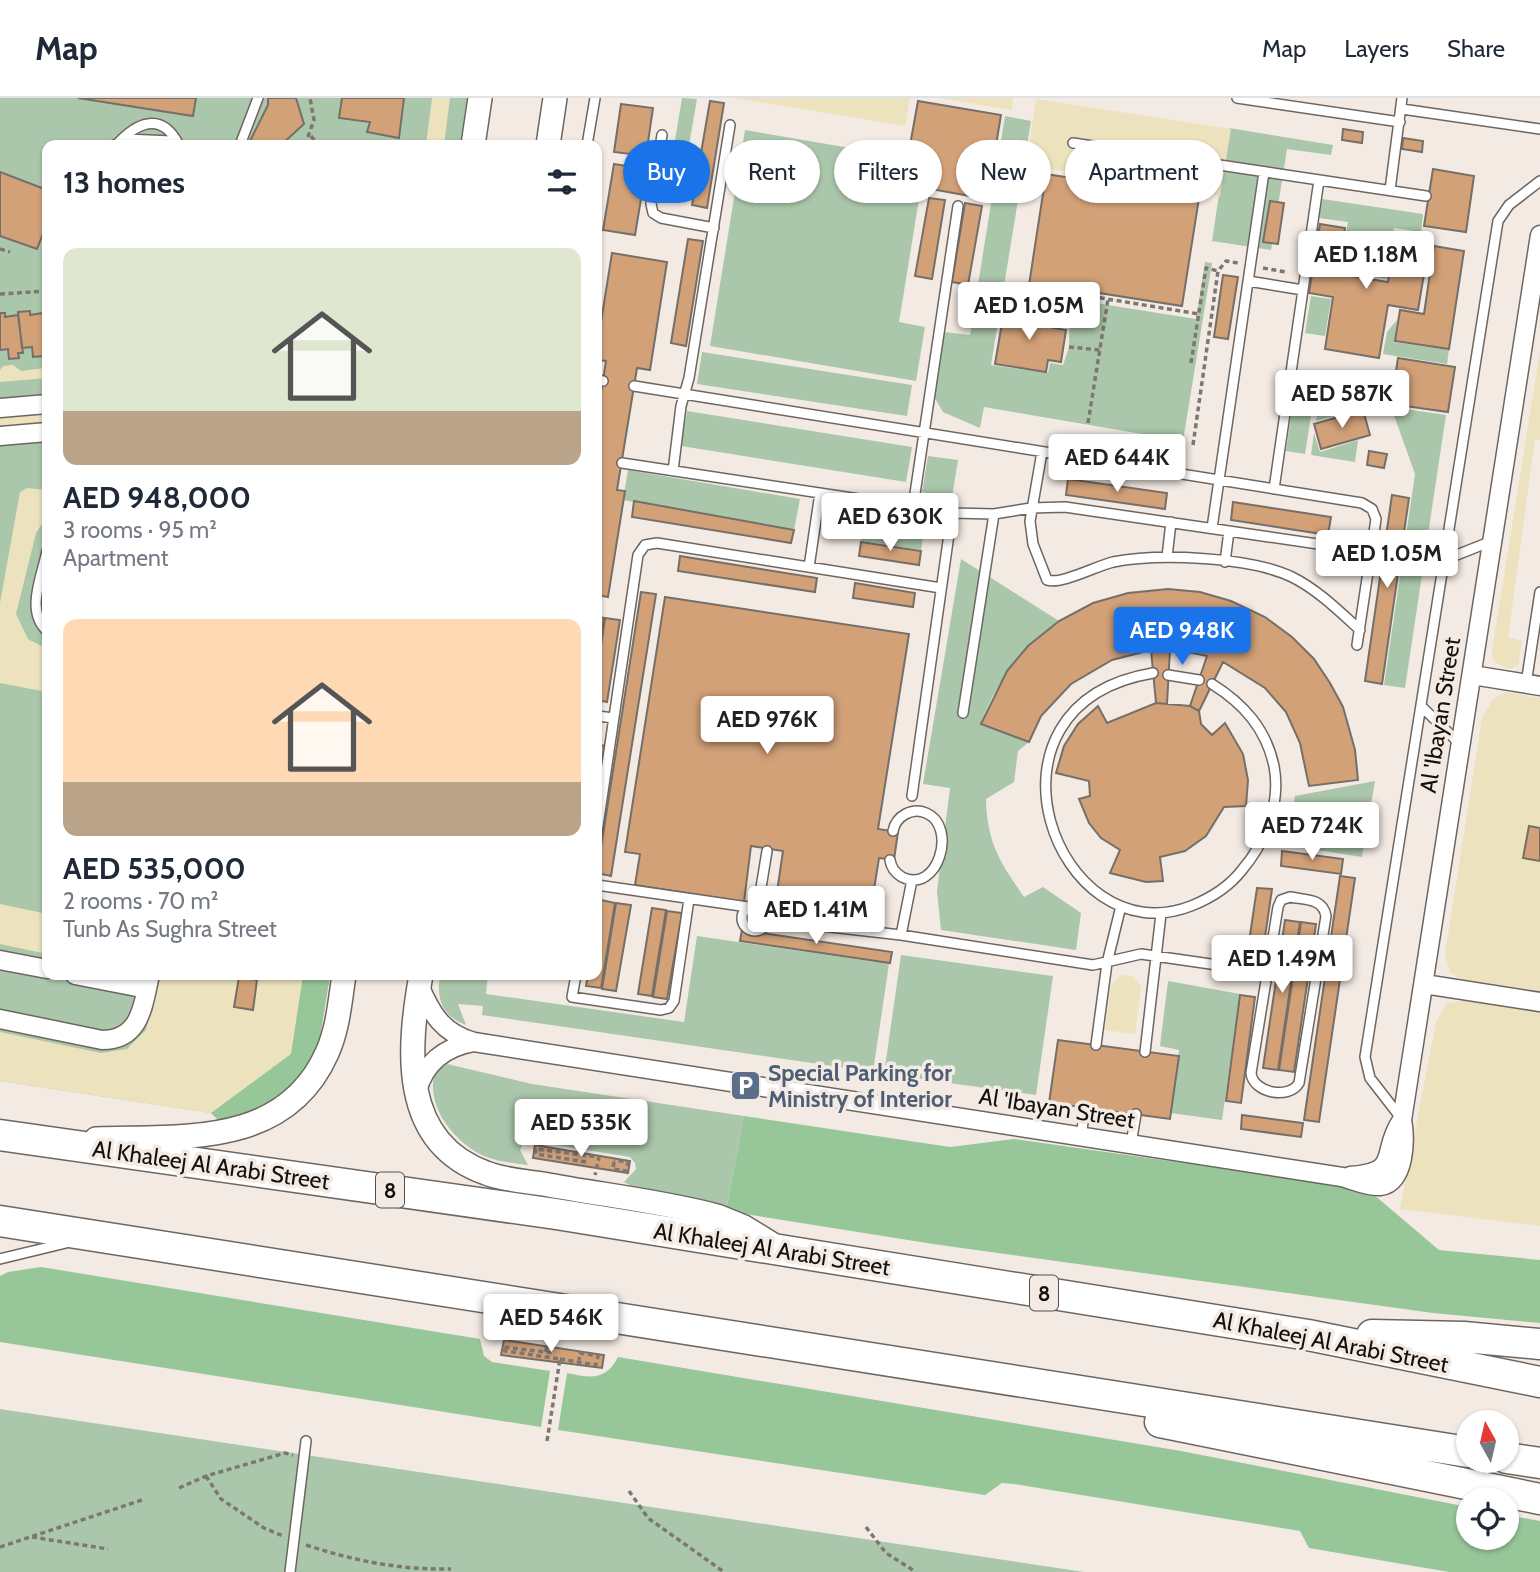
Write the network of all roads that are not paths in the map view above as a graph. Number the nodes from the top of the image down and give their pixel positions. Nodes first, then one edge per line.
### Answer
1 (258, 98) edge
2 (480, 98) edge
3 (555, 98) edge
4 (595, 98) edge
5 (1237, 98) edge
6 (1402, 98) edge
7 (1402, 109) junction
8 (1400, 122) junction
9 (730, 125) dead end
10 (1540, 129) edge
11 (662, 135) dead end
12 (120, 140) edge
13 (175, 140) edge
14 (242, 140) edge
15 (474, 140) edge
16 (549, 140) edge
17 (588, 140) edge
18 (1223, 166) edge
19 (1264, 172) junction
20 (1319, 180) junction
21 (1540, 181) edge
22 (1390, 190) junction
23 (1426, 196) dead end
24 (958, 206) dead end
25 (713, 228) junction
26 (1540, 235) edge
27 (1248, 281) junction
28 (1536, 284) edge
29 (1303, 290) junction
30 (634, 386) dead end
31 (684, 394) junction
32 (42, 404) edge
33 (0, 408) edge
34 (42, 432) edge
35 (924, 433) junction
36 (0, 436) edge
37 (1042, 452) junction
38 (622, 463) dead end
39 (673, 471) junction
40 (1219, 480) junction
41 (1274, 489) junction
42 (820, 493) junction
43 (913, 507) junction
44 (1031, 508) junction
45 (952, 513) junction
46 (994, 514) junction
47 (1171, 522) junction
48 (1212, 528) junction
49 (1229, 531) junction
50 (1492, 541) junction
51 (1372, 552) junction
52 (1167, 557) junction
53 (1444, 560) junction
54 (1225, 562) junction
55 (809, 567) junction
56 (42, 574) edge
57 (941, 588) junction
58 (1540, 592) edge
59 (42, 626) edge
60 (1360, 629) junction
61 (1357, 645) dead end
62 (1153, 673) dead end
63 (1168, 675) dead end
64 (1472, 675) junction
65 (1199, 680) dead end
66 (1212, 684) dead end
67 (1533, 685) edge
68 (1421, 706) junction
69 (963, 713) dead end
70 (602, 717) edge
71 (614, 718) junction
72 (1461, 745) junction
73 (912, 796) dead end
74 (602, 798) edge
75 (893, 831) dead end
76 (767, 850) dead end
77 (890, 860) dead end
78 (912, 880) junction
79 (602, 887) edge
80 (689, 899) junction
81 (753, 906) junction
82 (1121, 906) junction
83 (1161, 914) junction
84 (769, 920) junction
85 (901, 935) junction
86 (1158, 956) junction
87 (0, 960) edge
88 (1107, 963) junction
89 (42, 968) edge
90 (1266, 972) junction
91 (127, 980) edge
92 (343, 980) edge
93 (420, 980) edge
94 (575, 980) edge
95 (148, 982) edge
96 (1424, 984) junction
97 (1540, 1002) edge
98 (0, 1019) edge
99 (474, 1042) junction
100 (1096, 1045) dead end
101 (1145, 1052) dead end
102 (416, 1094) junction
103 (1085, 1108) dead end
104 (1136, 1114) dead end
105 (1402, 1120) junction
106 (0, 1135) edge
107 (1081, 1136) junction
108 (41, 1140) junction
109 (1131, 1144) junction
110 (0, 1221) edge
111 (101, 1237) junction
112 (780, 1250) junction
113 (0, 1258) edge
114 (1308, 1335) junction
115 (1540, 1344) edge
116 (1540, 1382) edge
117 (1088, 1393) junction
118 (306, 1441) dead end
119 (1456, 1450) edge
120 (1519, 1460) edge
121 (1540, 1463) edge
122 (1540, 1499) edge
123 (290, 1572) edge

1 - 14 lane
2 - 15 street
3 - 16 street
4 - 17 lane
5 - 8 lane
6 - 7 lane
7 - 8 lane
7 - 10 lane
8 - 22 lane
9 - 25 lane
11 - 25 lane
12 - 13 lane
18 - 19 lane
19 - 20 lane
19 - 27 lane
20 - 22 lane
20 - 29 lane
21 - 53 lane
22 - 23 lane
24 - 35 lane
25 - 31 lane
26 - 28 street, Al 'Ibayan Street
27 - 29 lane
27 - 40 lane
28 - 50 street, Al 'Ibayan Street
29 - 41 lane
30 - 31 lane
31 - 35 lane
31 - 39 lane
32 - 33 street
34 - 36 street
35 - 37 lane
35 - 43 lane
37 - 40 lane
37 - 44 lane
38 - 39 lane
39 - 42 lane
40 - 41 lane
40 - 48 lane
41 - 51 lane
42 - 43 lane
42 - 55 lane
43 - 45 lane
44 - 46 lane
44 - 47 lane
44 - 52 lane
45 - 46 lane
45 - 57 lane
46 - 69 lane
47 - 48 lane
47 - 52 lane
48 - 49 lane
49 - 51 lane
49 - 54 lane
50 - 53 lane
50 - 64 street, Al 'Ibayan Street
51 - 60 lane
52 - 54 lane
53 - 68 lane
54 - 60 lane
55 - 57 lane
55 - 71 lane
56 - 59 lane
57 - 73 lane
58 - 67 lane
60 - 61 lane
62 - 82 lane
63 - 65 lane
64 - 67 street
64 - 72 street, Al 'Ibayan Street
66 - 83 lane
68 - 72 lane
68 - 105 lane
70 - 71 lane
71 - 74 lane
72 - 96 street, Al 'Ibayan Street
75 - 78 lane
76 - 81 lane
77 - 78 lane
78 - 85 lane
79 - 80 lane
80 - 81 lane
80 - 94 lane
81 - 84 lane
81 - 84 lane
82 - 83 lane
82 - 88 lane
83 - 86 lane
84 - 85 lane
85 - 88 lane
86 - 88 lane
86 - 90 lane
86 - 101 lane
87 - 89 street
88 - 100 lane
90 - 90 lane
91 - 95 street
92 - 108 street
93 - 99 street, Al 'Ibayan Street
93 - 102 street
95 - 98 street
96 - 97 street
96 - 105 street, Al 'Ibayan Street
99 - 102 street, Al 'Ibayan Street
99 - 107 street, Al 'Ibayan Street
102 - 112 street
103 - 107 lane
104 - 109 lane
105 - 109 street, Al 'Ibayan Street
106 - 108 highway, Al Khaleej Al Arabi Street / 8
107 - 109 street, Al 'Ibayan Street
108 - 112 highway, Al Khaleej Al Arabi Street / 8
110 - 111 highway
111 - 113 lane
111 - 117 highway
112 - 114 highway, Al Khaleej Al Arabi Street / 8
114 - 115 highway
114 - 116 highway, Al Khaleej Al Arabi Street / 8
117 - 119 highway
117 - 122 highway
118 - 123 lane
120 - 121 highway

